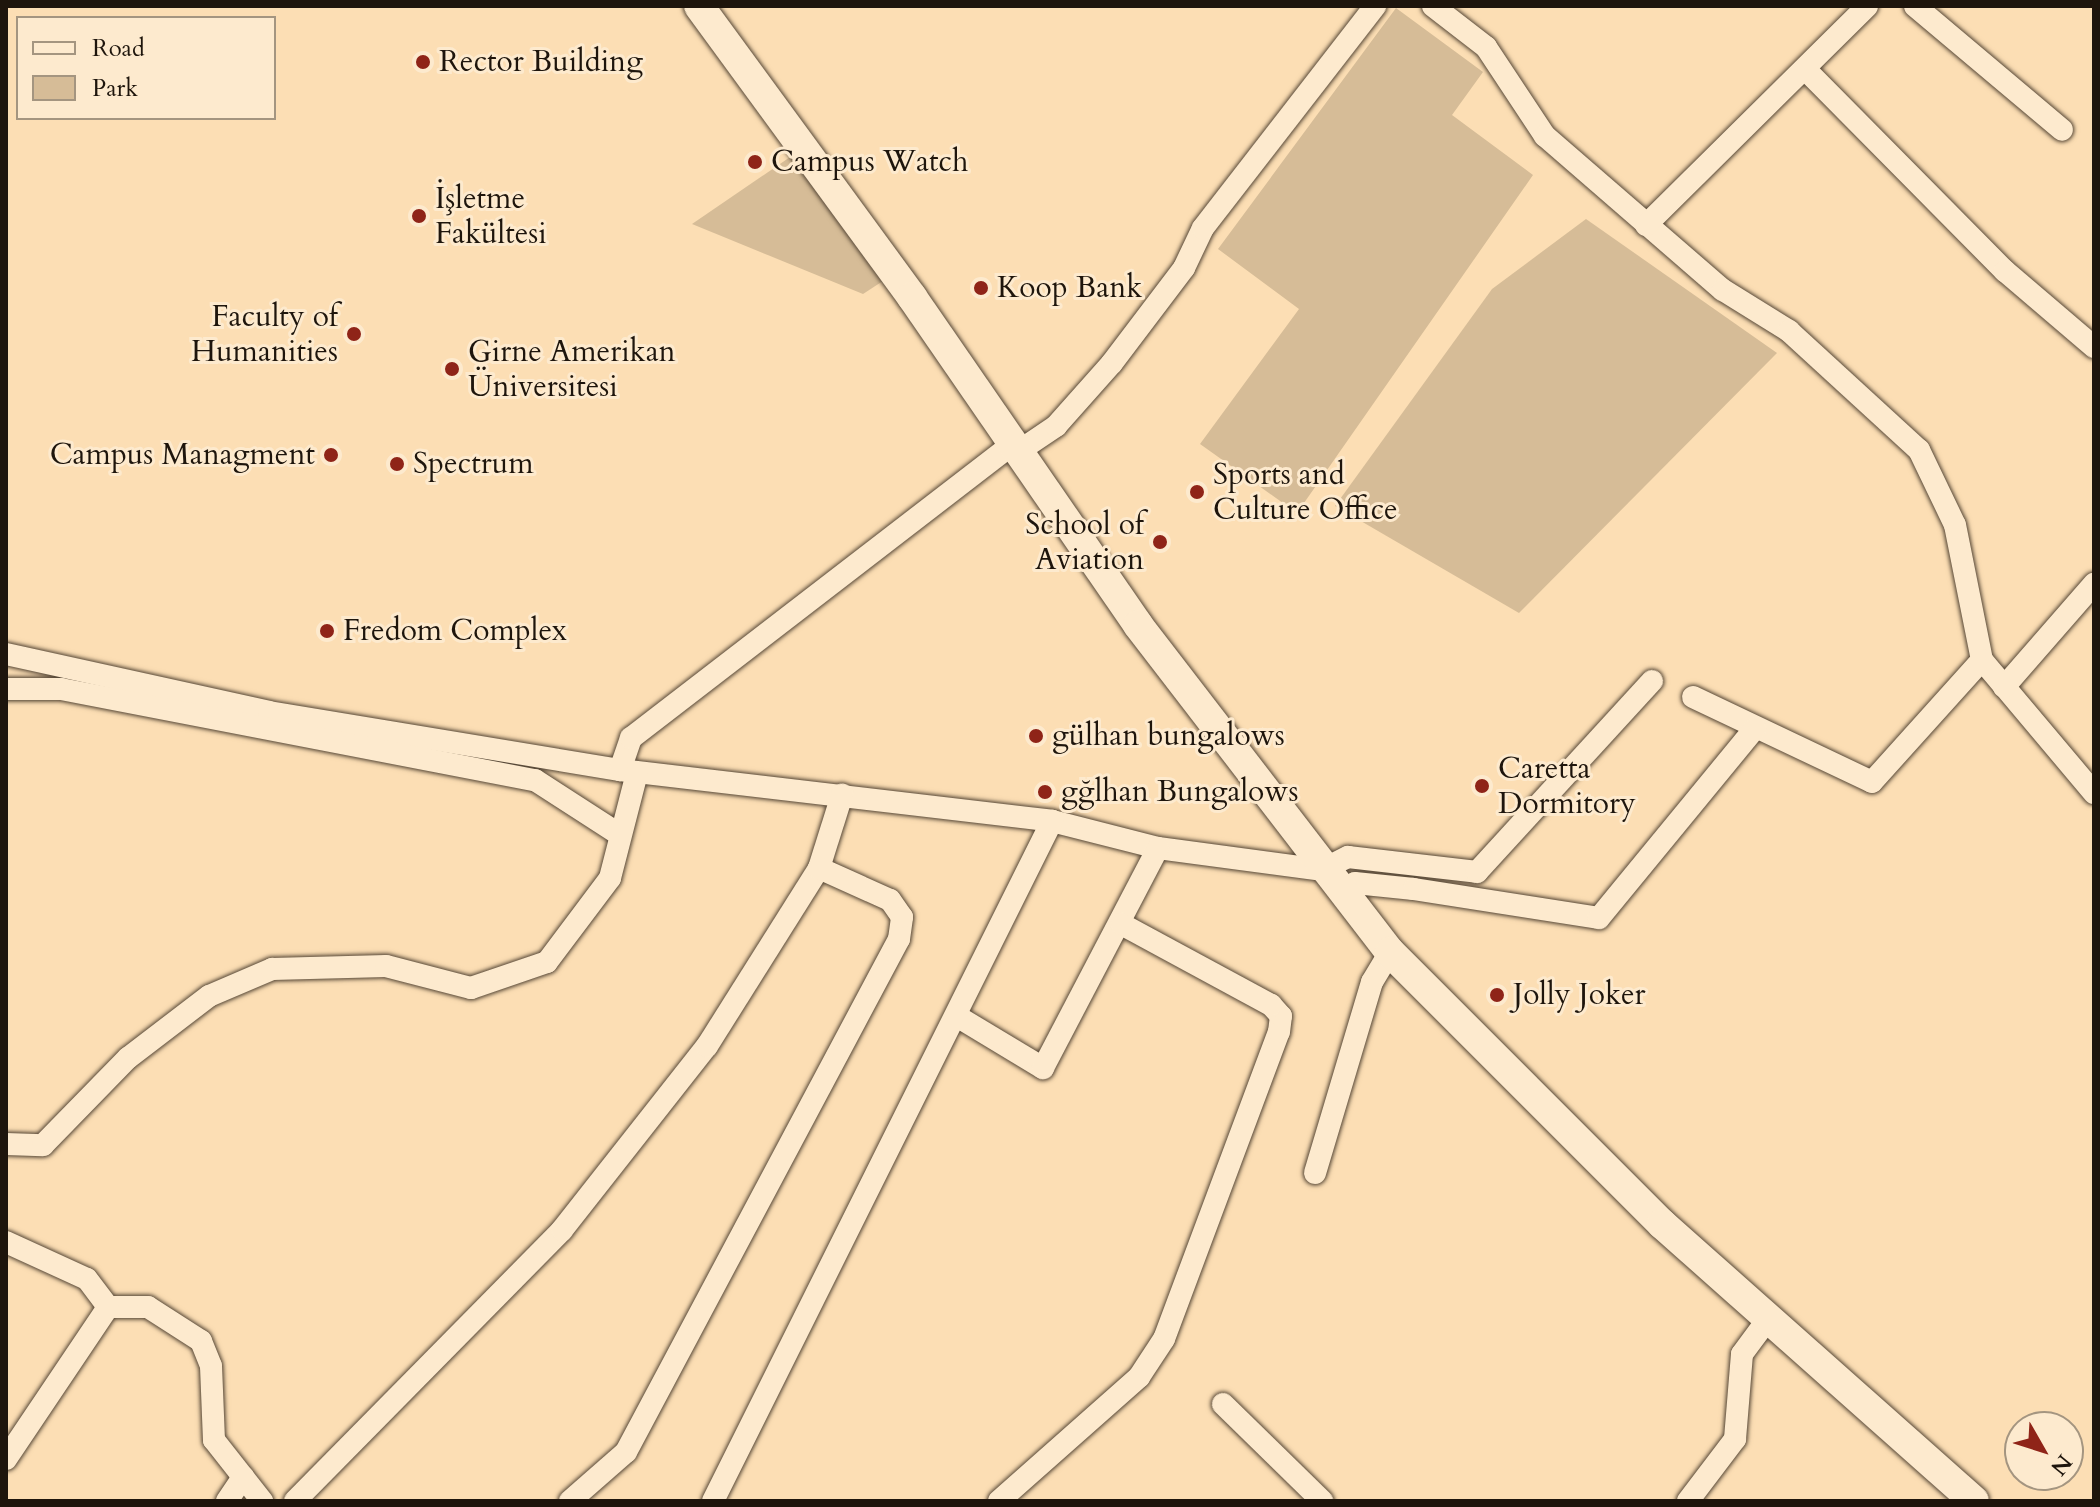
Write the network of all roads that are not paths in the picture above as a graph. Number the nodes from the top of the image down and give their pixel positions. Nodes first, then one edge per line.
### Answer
1 (699, 6) edge
2 (1375, 6) edge
3 (1433, 6) edge
4 (1867, 6) edge
5 (1915, 6) edge
6 (1806, 70) junction
7 (2062, 130) dead end
8 (1646, 225) junction
9 (2094, 347) edge
10 (1017, 447) junction
11 (2094, 584) edge
12 (6, 654) edge
13 (1982, 660) junction
14 (1652, 681) dead end
15 (2004, 687) junction
16 (6, 689) edge
17 (1693, 697) dead end
18 (1755, 728) junction
19 (628, 772) junction
20 (2094, 793) edge
21 (842, 795) junction
22 (1052, 821) junction
23 (620, 835) junction
24 (1158, 848) junction
25 (819, 868) junction
26 (1331, 881) junction
27 (1121, 924) junction
28 (1390, 952) junction
29 (960, 1018) junction
30 (6, 1144) edge
31 (1315, 1173) dead end
32 (6, 1242) edge
33 (108, 1307) junction
34 (1768, 1319) junction
35 (1223, 1404) dead end
36 (6, 1459) edge
37 (243, 1477) junction
38 (227, 1501) edge
39 (262, 1501) edge
40 (295, 1501) edge
41 (570, 1501) edge
42 (713, 1501) edge
43 (999, 1501) edge
44 (1322, 1501) edge
45 (1688, 1501) edge
46 (1974, 1501) edge

1 - 10 street
2 - 10 street
3 - 8 street
4 - 6 street
5 - 7 street
6 - 8 street
6 - 9 street
8 - 13 street
10 - 19 street
10 - 26 street
11 - 15 street
12 - 19 street
13 - 15 street
13 - 18 street
14 - 26 street
15 - 20 street
16 - 23 street
17 - 18 street
18 - 26 street
19 - 21 street
19 - 23 street
21 - 22 street
21 - 25 street
22 - 24 street
22 - 29 street
23 - 30 street
24 - 26 street
24 - 27 street
25 - 40 street
25 - 41 street
26 - 28 street
27 - 29 street
27 - 43 street
28 - 31 street
28 - 34 street
29 - 42 street
32 - 33 street
33 - 36 street
33 - 37 street
34 - 45 street
34 - 46 street
35 - 44 street
37 - 38 street
37 - 39 street

